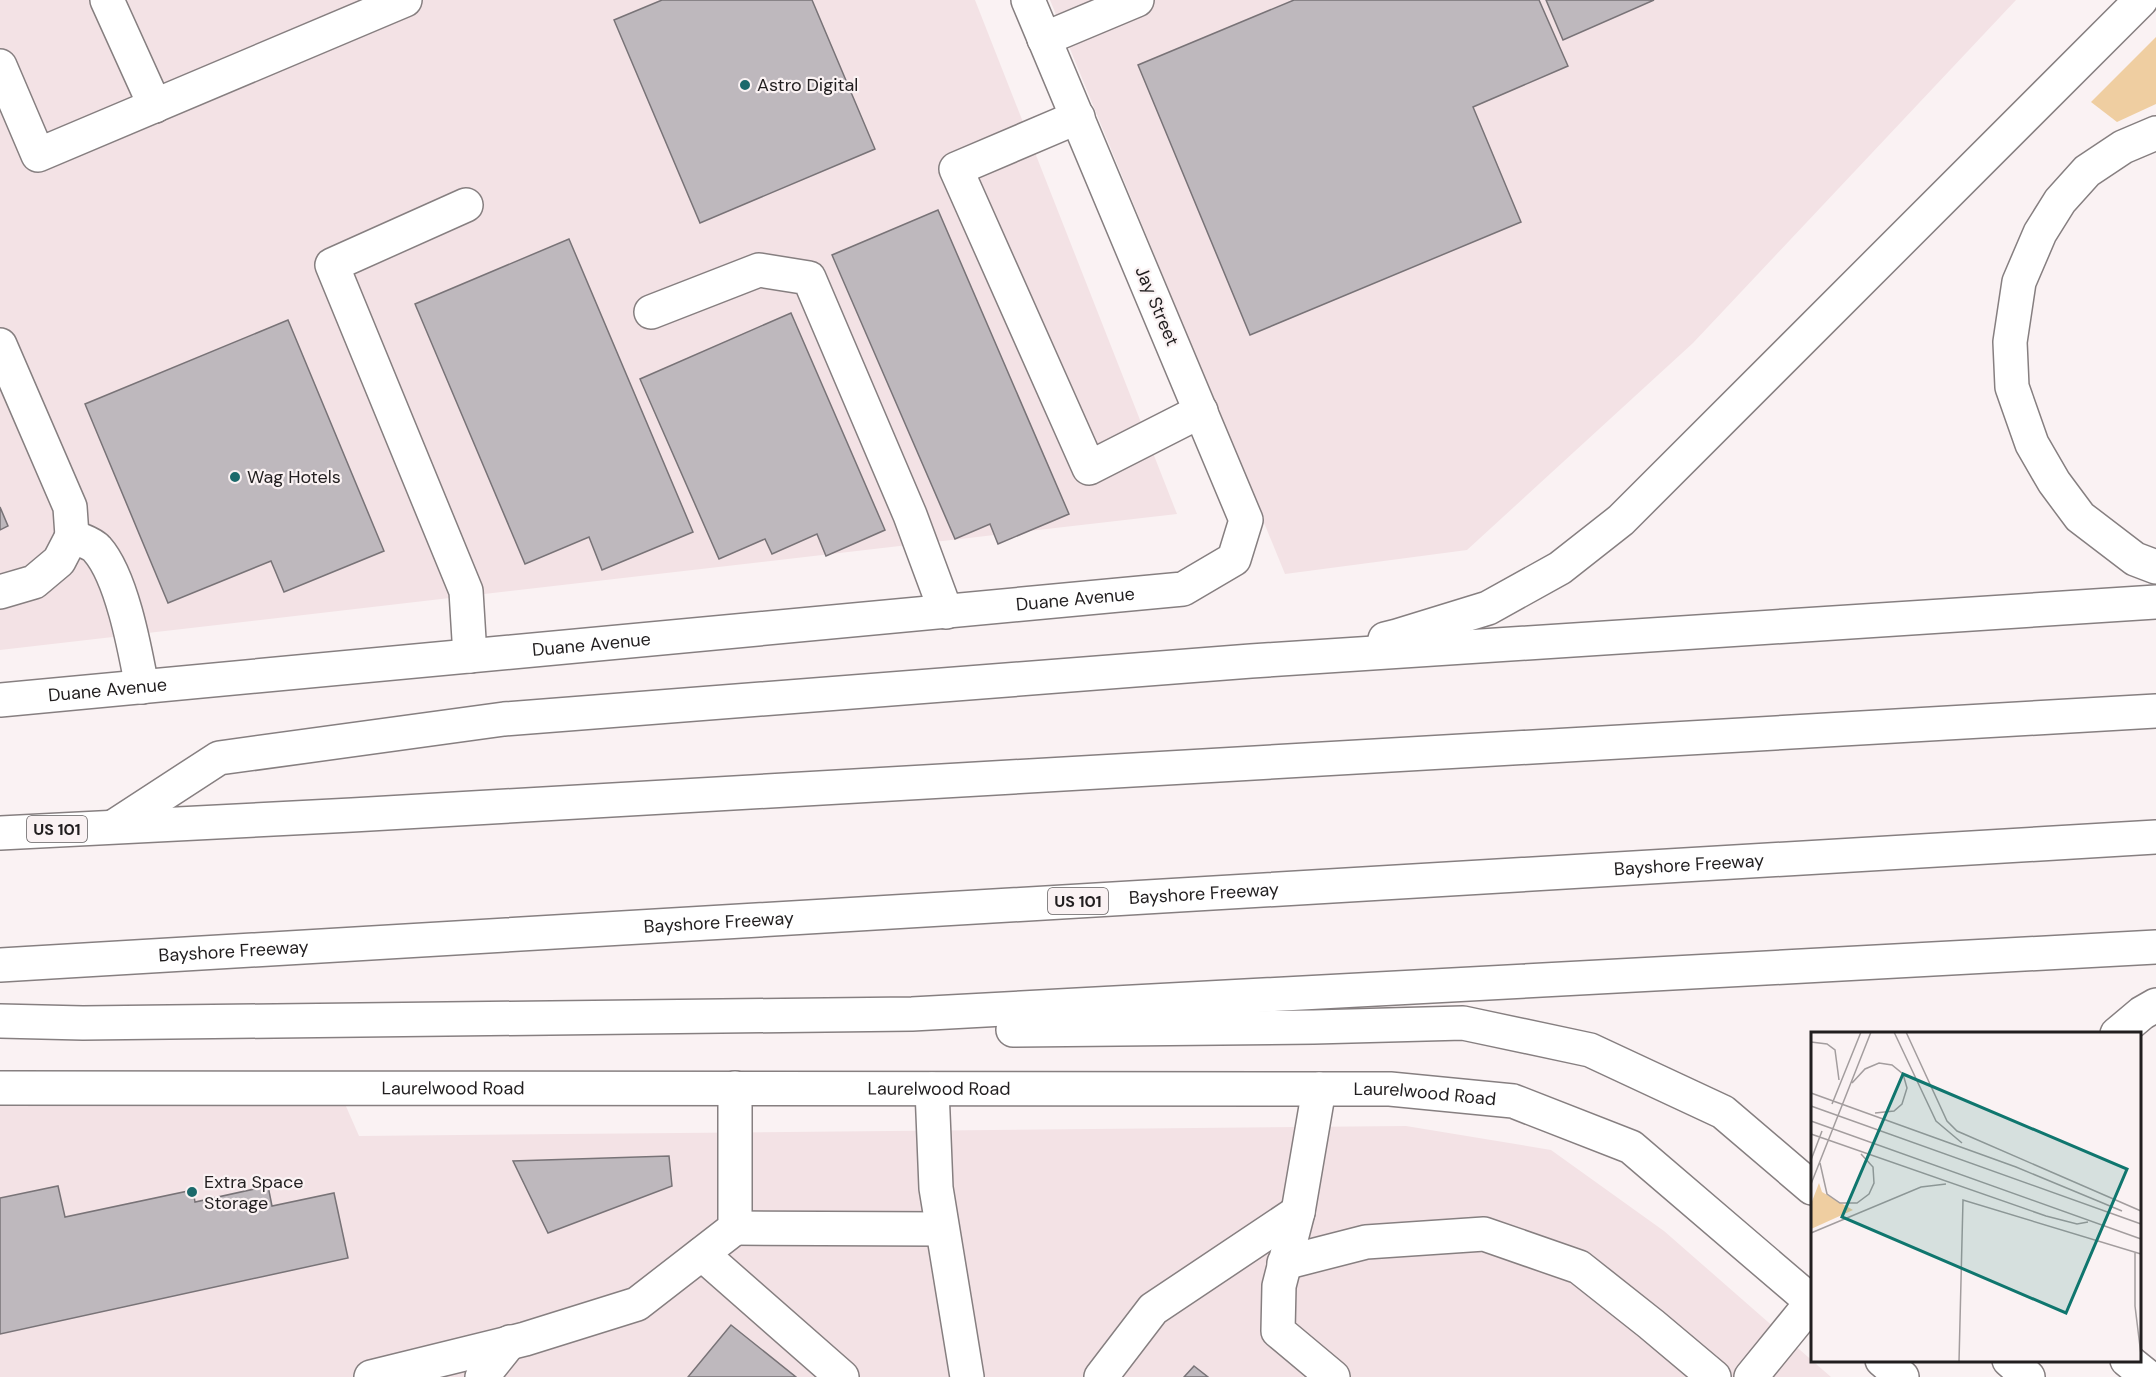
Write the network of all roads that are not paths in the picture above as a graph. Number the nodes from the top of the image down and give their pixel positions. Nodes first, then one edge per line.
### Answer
1 (107, 0) edge
2 (405, 0) edge
3 (1028, 0) edge
4 (1137, 0) edge
5 (2141, 0) edge
6 (341, 12) edge
7 (1044, 39) junction
8 (0, 66) edge
9 (155, 106) junction
10 (1078, 117) junction
11 (2156, 133) edge
12 (466, 205) dead end
13 (651, 312) dead end
14 (0, 345) edge
15 (1201, 411) junction
16 (72, 536) junction
17 (2156, 567) edge
18 (1183, 589) joint
19 (0, 592) edge
20 (2156, 602) edge
21 (946, 612) junction
22 (470, 656) junction
23 (1251, 661) junction
24 (142, 687) junction
25 (0, 700) edge
26 (2156, 711) edge
27 (114, 826) junction
28 (0, 833) edge
29 (2156, 837) edge
30 (2156, 947) edge
31 (0, 965) edge
32 (2156, 1005) edge
33 (912, 1014) junction
34 (0, 1021) edge
35 (2119, 1032) edge
36 (0, 1088) edge
37 (735, 1088) junction
38 (932, 1089) junction
39 (1319, 1089) junction
40 (1811, 1187) edge
41 (1298, 1212) junction
42 (735, 1228) junction
43 (942, 1228) junction
44 (702, 1254) junction
45 (1284, 1263) junction
46 (1811, 1301) edge
47 (1811, 1303) edge
48 (510, 1342) junction
49 (1884, 1362) edge
50 (2011, 1362) edge
51 (2129, 1362) edge
52 (371, 1377) edge
53 (482, 1377) edge
54 (842, 1377) edge
55 (967, 1377) edge
56 (1101, 1377) edge
57 (1333, 1377) edge
58 (1714, 1377) edge
59 (1751, 1377) edge
60 (1902, 1377) edge
61 (2028, 1377) edge
62 (2148, 1377) edge

1 - 9 main road
2 - 6 main road
3 - 7 main road, Jay Street
4 - 7 main road
5 - 23 main road
6 - 9 main road
7 - 10 main road, Jay Street
8 - 9 main road
10 - 15 main road, Jay Street
10 - 15 main road
11 - 17 main road
12 - 22 main road
13 - 21 main road
14 - 16 main road
15 - 18 main road, Jay Street
16 - 19 main road
16 - 24 main road
18 - 21 main road, Duane Avenue
20 - 23 main road
21 - 22 main road, Duane Avenue
22 - 24 main road, Duane Avenue
23 - 27 main road
24 - 25 main road, Duane Avenue
26 - 27 main road, US 101
27 - 28 main road, US 101
29 - 31 main road, Bayshore Freeway / US 101
30 - 33 main road
32 - 35 main road
33 - 34 main road
33 - 40 main road
36 - 37 main road, Laurelwood Road
37 - 38 main road, Laurelwood Road
37 - 42 main road
38 - 39 main road, Laurelwood Road
38 - 43 main road
39 - 41 main road
39 - 46 main road, Laurelwood Road
41 - 45 main road
41 - 56 main road
42 - 43 main road
42 - 44 main road
43 - 55 main road
44 - 48 main road
44 - 54 main road
45 - 57 main road
45 - 58 main road
47 - 59 main road
48 - 52 main road
48 - 53 main road
49 - 60 main road
50 - 61 main road
51 - 62 main road

